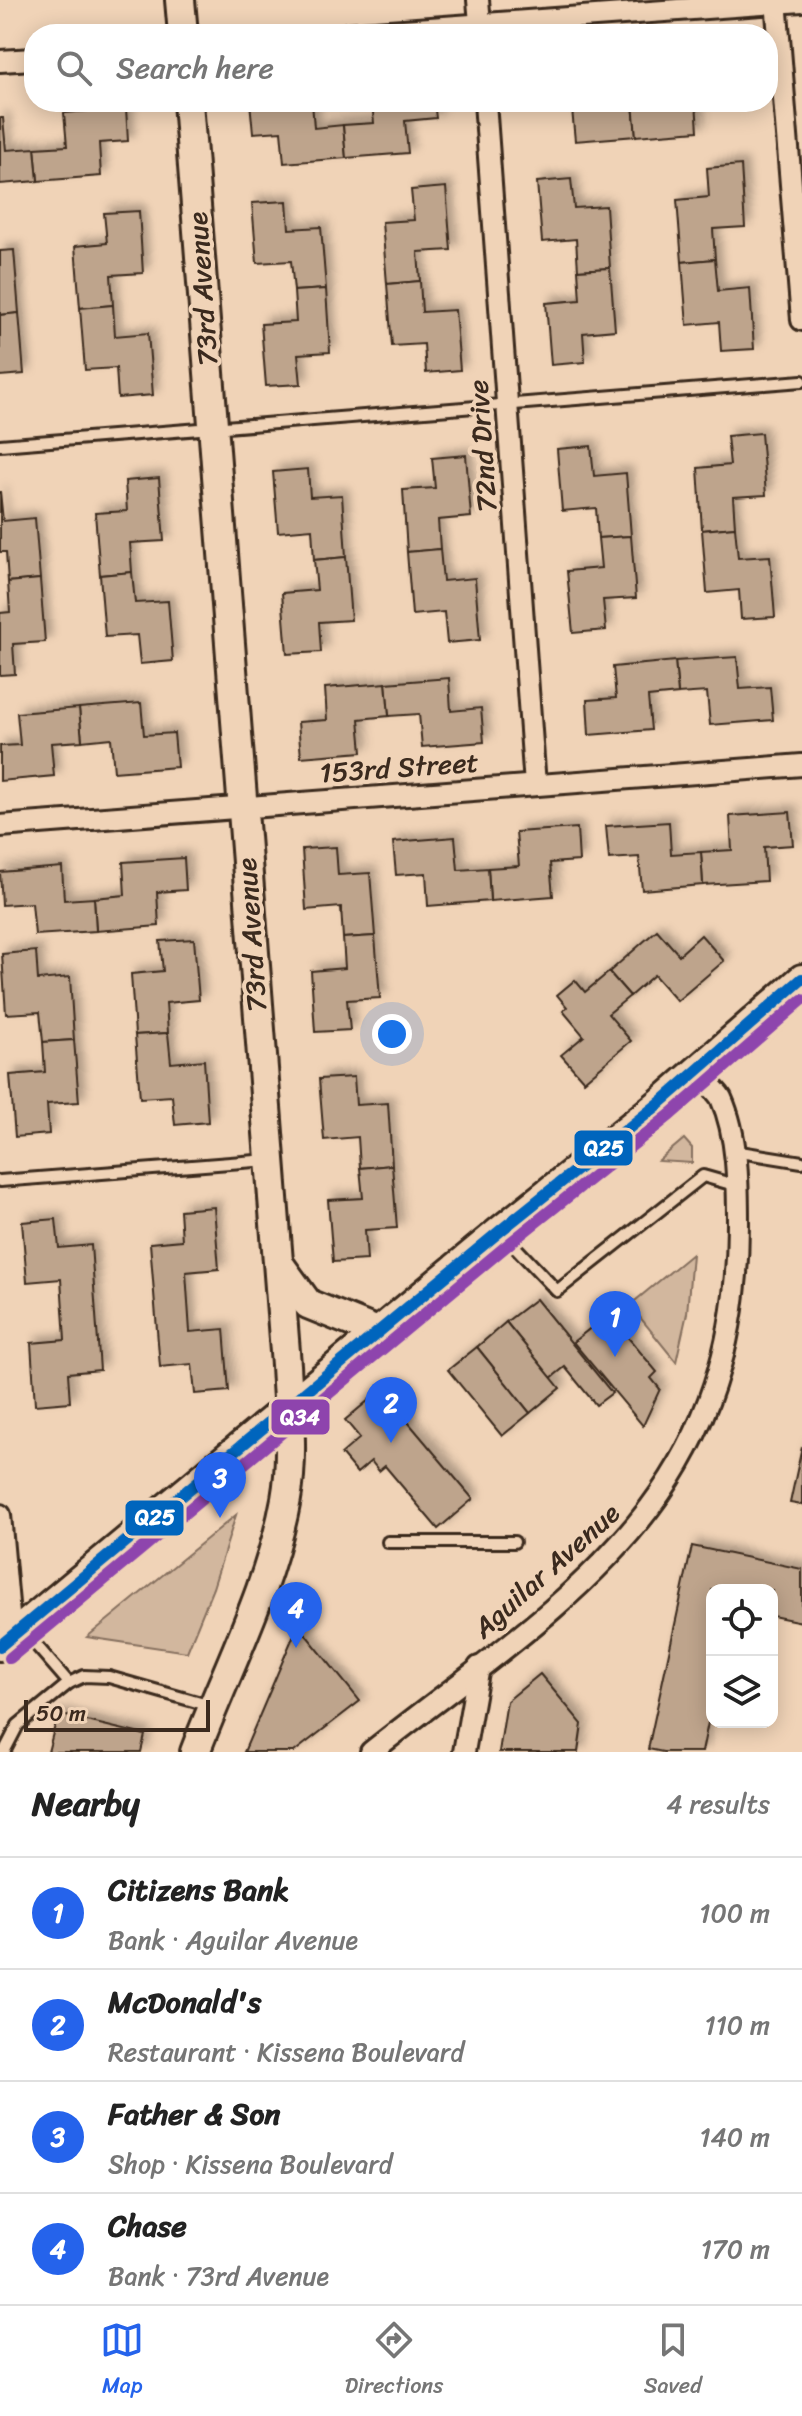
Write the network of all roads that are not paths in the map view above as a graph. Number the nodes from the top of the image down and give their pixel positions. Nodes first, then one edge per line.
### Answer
1 (180, 0) edge
2 (478, 0) edge
3 (802, 1) edge
4 (776, 2) edge
5 (182, 24) edge
6 (480, 24) edge
7 (535, 24) edge
8 (778, 24) edge
9 (778, 26) edge
10 (24, 60) edge
11 (0, 61) edge
12 (189, 112) edge
13 (486, 112) edge
14 (802, 320) edge
15 (802, 381) edge
16 (507, 404) junction
17 (212, 428) junction
18 (0, 445) edge
19 (802, 765) edge
20 (535, 785) junction
21 (241, 807) junction
22 (0, 826) edge
23 (802, 979) edge
24 (696, 1073) junction
25 (734, 1151) junction
26 (269, 1160) junction
27 (802, 1162) edge
28 (0, 1181) edge
29 (738, 1186) junction
30 (500, 1231) junction
31 (276, 1258) junction
32 (380, 1333) junction
33 (288, 1407) junction
34 (0, 1515) edge
35 (388, 1542) dead end
36 (514, 1542) dead end
37 (11, 1637) edge
38 (479, 1667) junction
39 (69, 1683) junction
40 (213, 1707) junction
41 (4, 1752) edge
42 (195, 1752) edge
43 (371, 1752) edge
44 (464, 1752) edge

1 - 5 street
2 - 6 street
3 - 4 street
4 - 7 street
4 - 8 street
9 - 14 street
10 - 11 street
12 - 17 street, 73rd Avenue
13 - 16 street, 72nd Drive
15 - 16 lane
16 - 17 lane
16 - 20 street, 72nd Drive
17 - 18 lane
17 - 21 street, 73rd Avenue
19 - 20 street, 153rd Street
20 - 21 street, 153rd Street
21 - 22 street, 153rd Street
21 - 26 street, 73rd Avenue
23 - 24 street
24 - 25 street, Aguilar Avenue
24 - 30 street
25 - 27 lane
25 - 29 street, Aguilar Avenue
26 - 28 lane
26 - 31 street, 73rd Avenue
29 - 30 lane
29 - 38 street, Aguilar Avenue
30 - 32 street
31 - 32 street
31 - 33 street, 73rd Avenue
32 - 33 street
33 - 37 street
33 - 40 street, 73rd Avenue
34 - 37 street
35 - 36 lane
37 - 39 lane
38 - 43 street, Aguilar Avenue
38 - 44 street
39 - 40 lane
39 - 41 lane
40 - 42 street, 73rd Avenue

